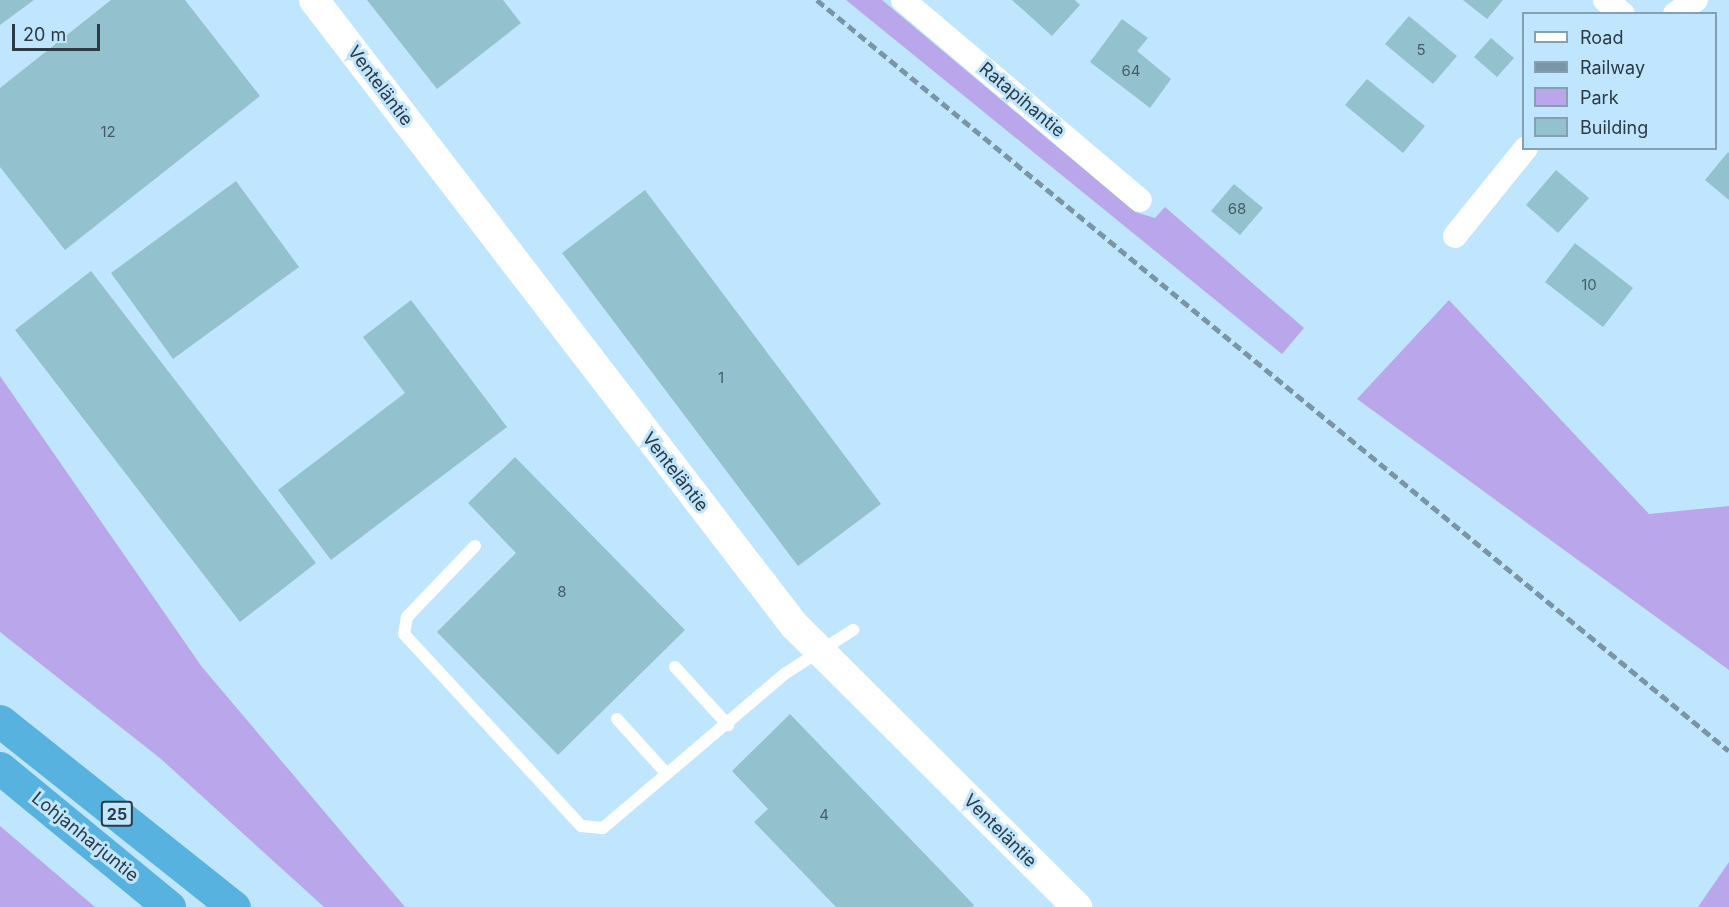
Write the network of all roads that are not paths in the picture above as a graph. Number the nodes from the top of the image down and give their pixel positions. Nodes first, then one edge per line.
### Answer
1 (314, 0) edge
2 (903, 0) edge
3 (1605, 0) edge
4 (1696, 0) edge
5 (1620, 12) edge
6 (1678, 12) edge
7 (1524, 150) edge
8 (1140, 200) dead end
9 (1455, 236) dead end
10 (475, 546) dead end
11 (853, 630) dead end
12 (818, 650) junction
13 (675, 668) dead end
14 (617, 719) dead end
15 (0, 721) edge
16 (728, 724) junction
17 (0, 768) edge
18 (666, 773) junction
19 (169, 907) edge
20 (234, 907) edge
21 (1077, 907) edge

1 - 12 street, Venteläntie
2 - 8 street, Ratapihantie
3 - 5 street
4 - 6 street
7 - 9 street
10 - 18 lane
11 - 12 lane
12 - 16 lane
12 - 21 street, Venteläntie
13 - 16 lane
14 - 18 lane
15 - 20 highway, Lohjanharjuntie / 25
16 - 18 lane
17 - 19 highway, Lohjanharjuntie / 25

